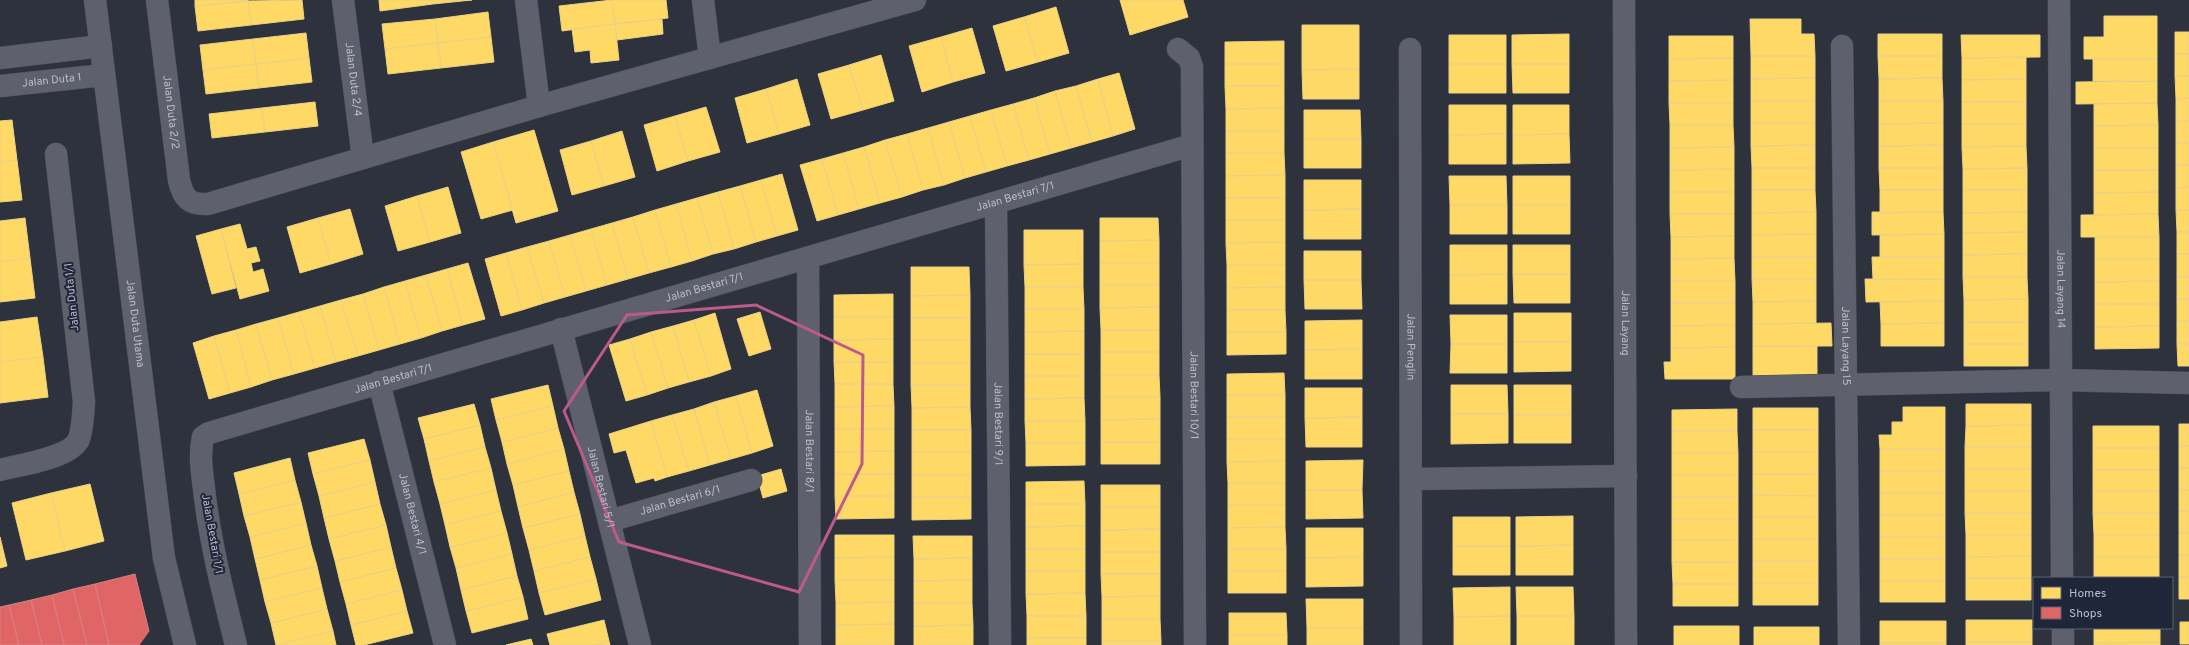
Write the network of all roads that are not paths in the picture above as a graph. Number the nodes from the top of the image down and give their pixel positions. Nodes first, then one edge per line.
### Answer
1 (96, 0) edge
2 (157, 0) edge
3 (343, 0) edge
4 (526, 0) edge
5 (703, 0) edge
6 (915, 0) edge
7 (1624, 0) edge
8 (2059, 0) edge
9 (885, 4) edge
10 (101, 46) junction
11 (1842, 46) dead end
12 (1178, 49) dead end
13 (1410, 49) dead end
14 (0, 58) edge
15 (710, 58) junction
16 (104, 75) junction
17 (0, 86) edge
18 (539, 106) junction
19 (1192, 145) junction
20 (56, 154) dead end
21 (363, 158) junction
22 (996, 202) junction
23 (808, 258) junction
24 (562, 329) junction
25 (2060, 380) junction
26 (380, 382) junction
27 (2189, 383) edge
28 (1846, 386) junction
29 (1741, 387) dead end
30 (217, 430) joint
31 (0, 470) edge
32 (1626, 476) junction
33 (1411, 479) junction
34 (751, 480) dead end
35 (609, 521) junction
36 (2062, 577) edge
37 (2063, 629) edge
38 (185, 645) edge
39 (236, 645) edge
40 (445, 645) edge
41 (640, 645) edge
42 (810, 645) edge
43 (1000, 645) edge
44 (1195, 645) edge
45 (1411, 645) edge
46 (1626, 645) edge
47 (1849, 645) edge
48 (2063, 645) edge

1 - 10 street, Jalan Duta Utama
2 - 21 street, Jalan Duta 2/2
3 - 21 street, Jalan Duta 2/4
4 - 18 street
5 - 15 street
6 - 9 street
7 - 32 street, Jalan Layang
8 - 25 street, Jalan Layang 14
9 - 15 street
10 - 14 street
10 - 16 street, Jalan Duta Utama
11 - 28 street, Jalan Layang 15
12 - 19 street, Jalan Bestari 10/1
13 - 33 street, Jalan Penglin
15 - 18 street
16 - 17 street, Jalan Duta 1
16 - 38 street, Jalan Duta Utama
18 - 21 street
19 - 22 street, Jalan Bestari 7/1
19 - 44 street, Jalan Bestari 10/1
20 - 31 street, Jalan Duta 1/1
22 - 23 street, Jalan Bestari 7/1
22 - 43 street, Jalan Bestari 9/1
23 - 24 street, Jalan Bestari 7/1
23 - 42 street, Jalan Bestari 8/1
24 - 26 street, Jalan Bestari 7/1
24 - 35 street, Jalan Bestari 5/1
25 - 27 street
25 - 28 street
25 - 36 street, Jalan Layang 14
26 - 30 street, Jalan Bestari 7/1
26 - 40 street, Jalan Bestari 4/1
28 - 29 street
28 - 47 street, Jalan Layang 15
30 - 39 street, Jalan Bestari 1/1
32 - 33 street
32 - 46 street, Jalan Layang
33 - 45 street, Jalan Penglin
34 - 35 street, Jalan Bestari 6/1
35 - 41 street, Jalan Bestari 5/1
37 - 48 street

